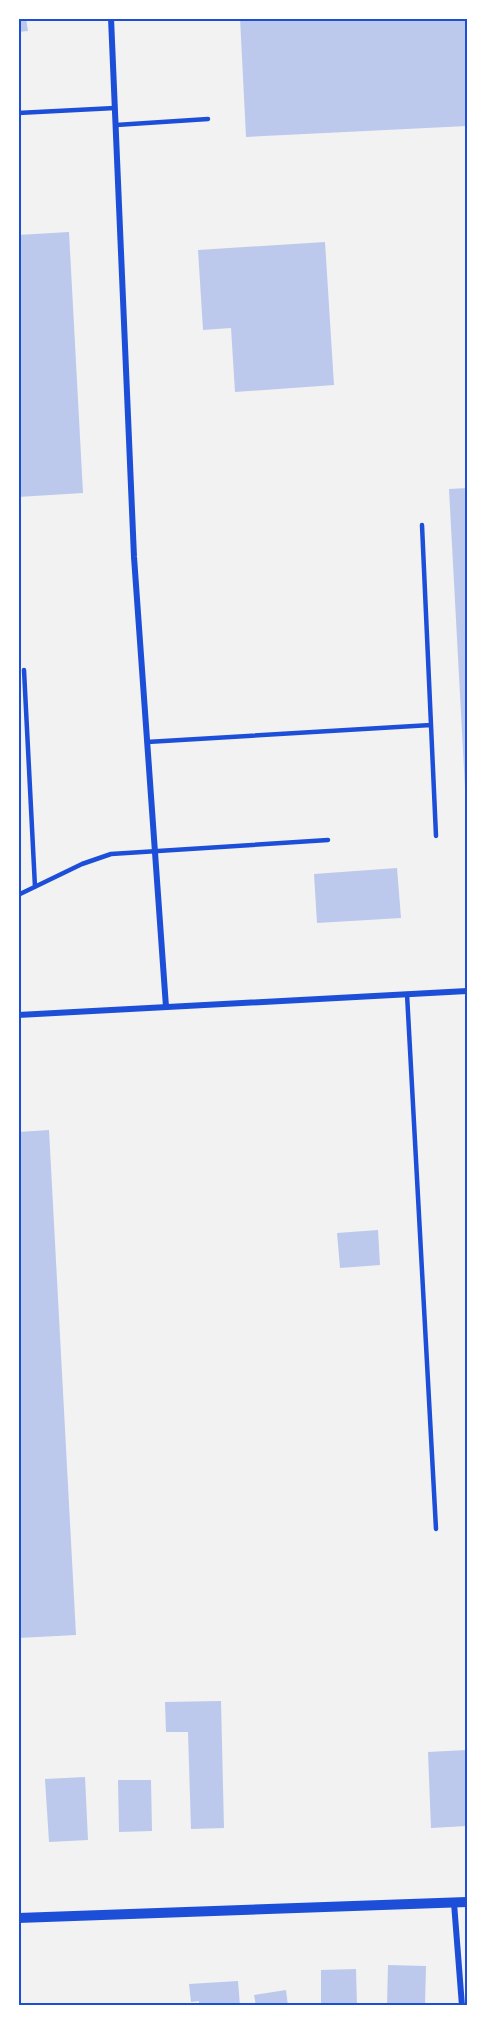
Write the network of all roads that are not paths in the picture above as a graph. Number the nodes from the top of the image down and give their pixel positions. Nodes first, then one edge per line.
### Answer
1 (111, 18) edge
2 (115, 108) junction
3 (18, 113) edge
4 (208, 119) dead end
5 (116, 125) junction
6 (422, 525) dead end
7 (24, 670) dead end
8 (431, 725) junction
9 (147, 742) junction
10 (436, 836) dead end
11 (328, 840) dead end
12 (154, 852) junction
13 (35, 887) junction
14 (18, 895) edge
15 (467, 991) edge
16 (407, 994) junction
17 (166, 1008) junction
18 (18, 1015) edge
19 (436, 1529) dead end
20 (467, 1902) edge
21 (454, 1903) junction
22 (18, 1918) edge
23 (462, 2006) edge

1 - 2 street
2 - 3 lane
2 - 5 street
4 - 5 lane
5 - 9 street
6 - 8 lane
7 - 13 lane
8 - 9 lane
8 - 10 lane
9 - 12 street
11 - 12 lane
12 - 13 lane
12 - 17 street
13 - 14 lane
15 - 16 street
16 - 17 street
16 - 19 lane
17 - 18 street
20 - 21 street
21 - 22 street
21 - 23 street

